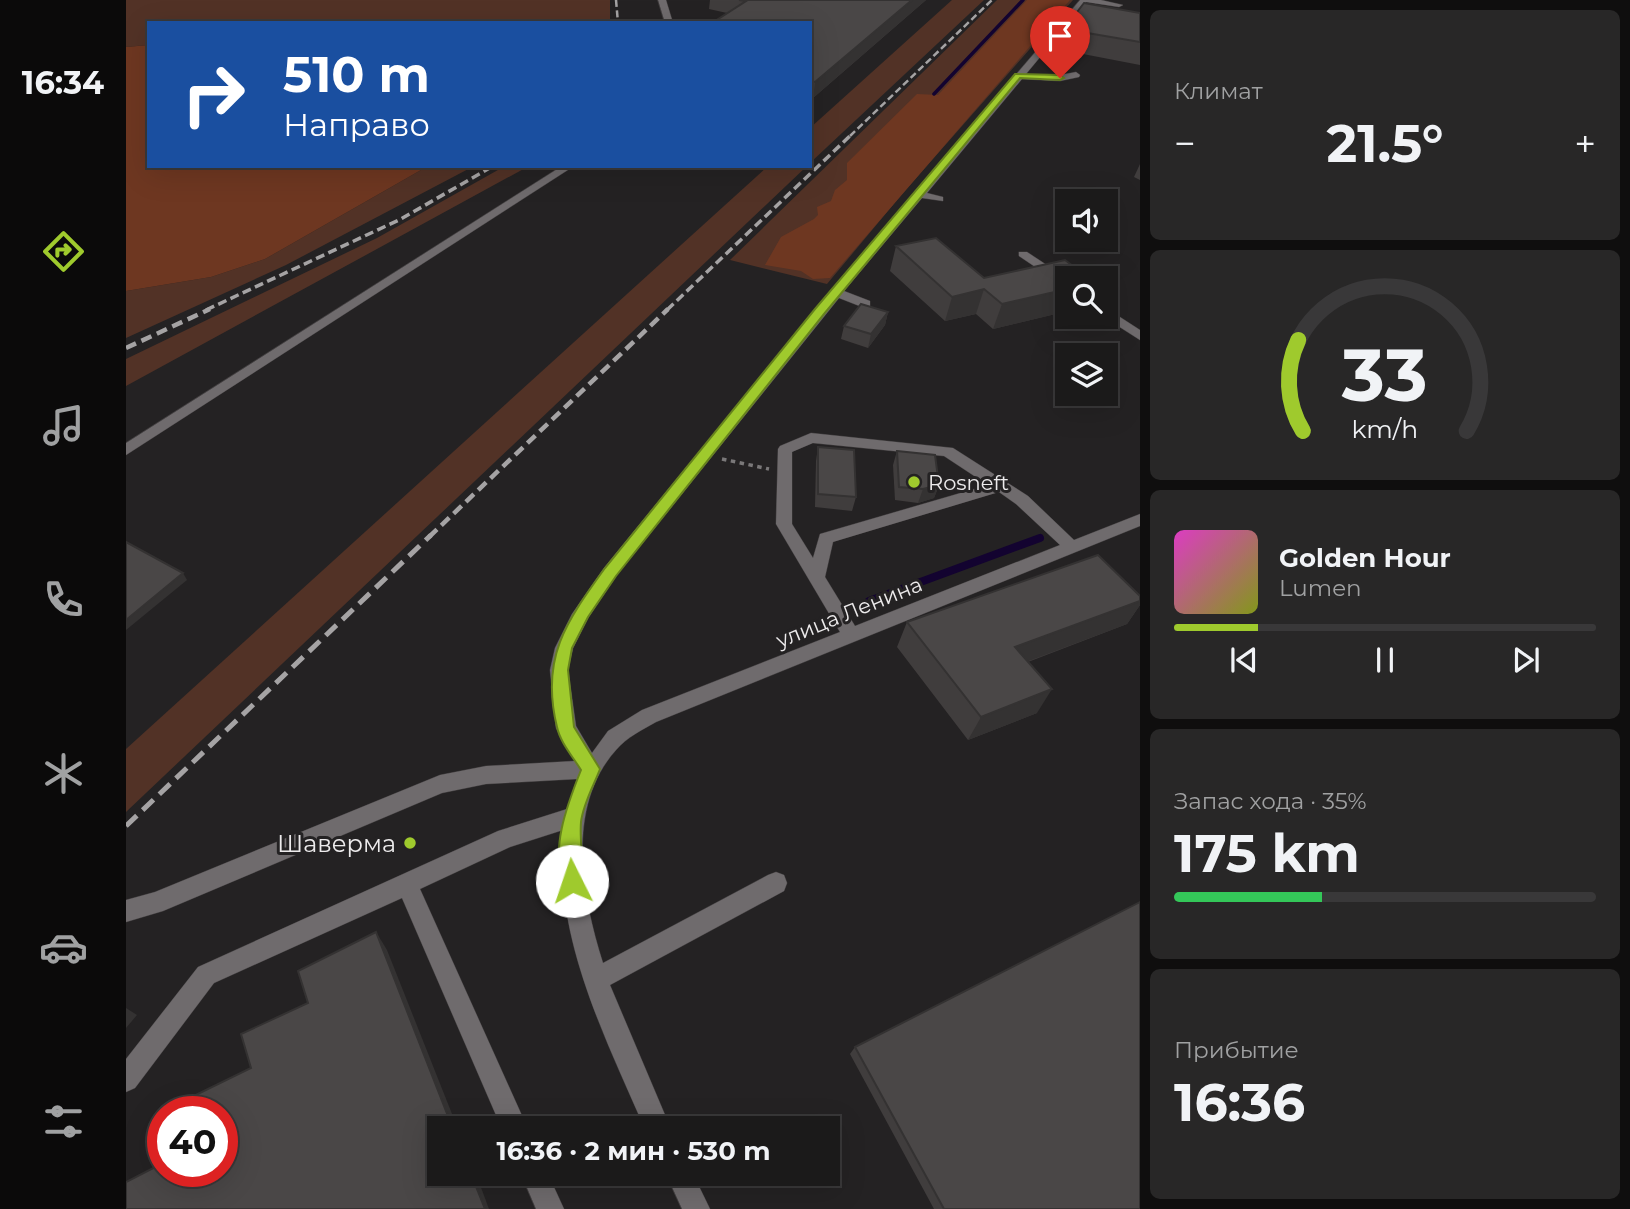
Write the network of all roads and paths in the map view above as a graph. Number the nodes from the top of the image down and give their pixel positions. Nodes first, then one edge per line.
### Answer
1 (662, 0) edge
2 (1085, 0) edge
3 (1119, 5) dead end
4 (668, 21) edge
5 (1018, 76) junction
6 (1075, 80) dead end
7 (566, 168) edge
8 (918, 194) junction
9 (939, 199) dead end
10 (1023, 254) dead end
11 (1055, 276) edge
12 (836, 292) junction
13 (866, 304) edge
14 (1118, 320) edge
15 (1140, 336) edge
16 (126, 450) edge
17 (704, 455) junction
18 (785, 473) junction
19 (1001, 486) junction
20 (1140, 520) edge
21 (1072, 547) junction
22 (817, 576) junction
23 (851, 636) junction
24 (590, 769) junction
25 (572, 817) junction
26 (776, 883) dead end
27 (407, 884) junction
28 (126, 911) edge
29 (597, 979) junction
30 (126, 1079) edge
31 (508, 1116) edge
32 (653, 1116) edge
33 (539, 1186) edge
34 (685, 1186) edge
35 (550, 1209) edge
36 (696, 1209) edge

1 - 4 street
2 - 3 street
2 - 5 street
5 - 6 street
5 - 8 street
7 - 16 street
8 - 9 street
8 - 12 street
10 - 11 street
12 - 13 street
12 - 17 street
14 - 15 street
17 - 18 path
17 - 24 street
18 - 19 street
18 - 22 street
19 - 21 street
19 - 22 street
20 - 21 street, улица Ленина
21 - 23 street, улица Ленина
22 - 23 street
23 - 24 street, улица Ленина
24 - 25 street, улица Ленина
24 - 28 street
25 - 27 street
25 - 29 street, улица Ленина
26 - 29 street
27 - 30 street
27 - 31 street
29 - 32 street, улица Ленина
33 - 35 street
34 - 36 street

